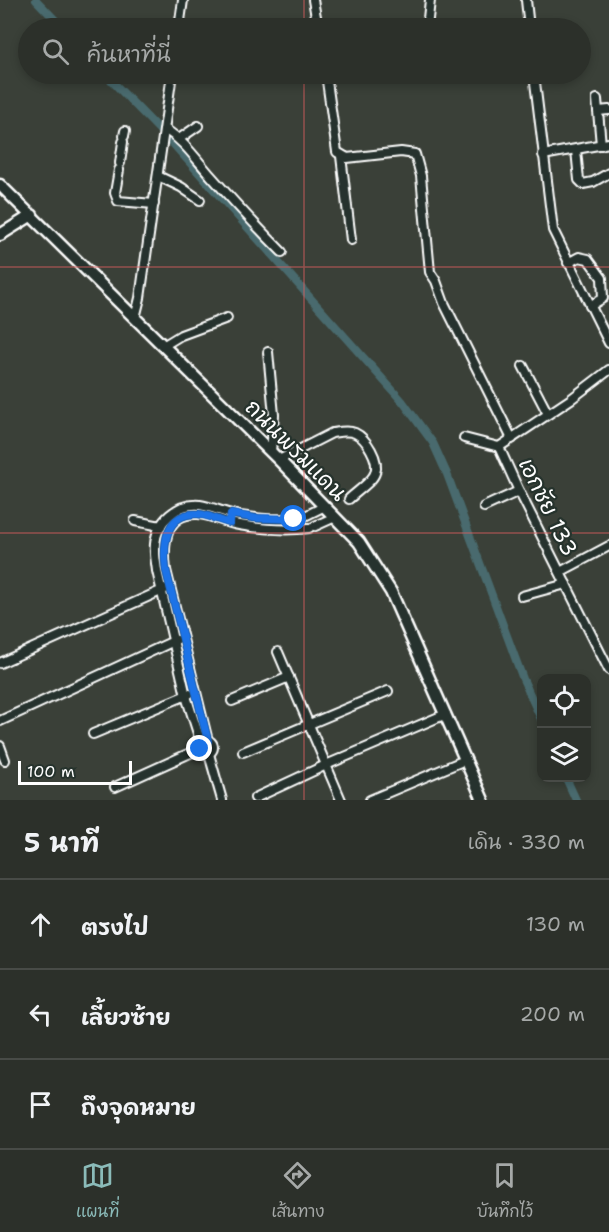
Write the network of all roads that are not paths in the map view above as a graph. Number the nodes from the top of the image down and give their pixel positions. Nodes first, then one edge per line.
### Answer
1 (183, 0) edge
2 (313, 0) edge
3 (430, 0) edge
4 (526, 0) edge
5 (180, 18) edge
6 (316, 18) edge
7 (428, 18) edge
8 (528, 18) edge
9 (171, 84) edge
10 (328, 84) edge
11 (535, 84) edge
12 (597, 99) dead end
13 (609, 110) edge
14 (598, 111) junction
15 (198, 126) dead end
16 (164, 130) junction
17 (124, 136) dead end
18 (178, 139) junction
19 (605, 144) edge
20 (576, 150) junction
21 (341, 156) junction
22 (543, 156) junction
23 (609, 173) edge
24 (158, 176) junction
25 (0, 185) edge
26 (200, 200) dead end
27 (154, 204) junction
28 (32, 215) junction
29 (0, 234) edge
30 (351, 240) dead end
31 (282, 252) dead end
32 (568, 263) junction
33 (606, 300) edge
34 (590, 306) junction
35 (135, 318) junction
36 (227, 318) dead end
37 (609, 343) edge
38 (163, 346) junction
39 (268, 352) dead end
40 (523, 366) dead end
41 (609, 370) edge
42 (548, 414) junction
43 (464, 438) dead end
44 (512, 439) junction
45 (499, 447) junction
46 (275, 456) junction
47 (519, 491) junction
48 (349, 499) dead end
49 (323, 507) junction
50 (484, 507) dead end
51 (231, 514) junction
52 (301, 517) junction
53 (335, 517) junction
54 (135, 521) dead end
55 (230, 523) junction
56 (161, 526) junction
57 (309, 527) junction
58 (609, 546) edge
59 (560, 572) junction
60 (566, 584) junction
61 (170, 587) junction
62 (162, 590) junction
63 (522, 596) dead end
64 (182, 637) junction
65 (174, 641) junction
66 (278, 652) dead end
67 (0, 663) edge
68 (609, 670) edge
69 (289, 677) junction
70 (195, 691) junction
71 (388, 691) dead end
72 (186, 696) junction
73 (232, 701) dead end
74 (446, 714) junction
75 (0, 721) edge
76 (309, 724) junction
77 (93, 734) dead end
78 (203, 744) junction
79 (0, 746) edge
80 (243, 752) dead end
81 (209, 754) junction
82 (5, 760) dead end
83 (465, 760) junction
84 (326, 765) junction
85 (115, 787) dead end
86 (255, 798) dead end
87 (222, 800) edge
88 (341, 800) edge
89 (370, 800) edge
90 (483, 800) edge

1 - 5 street
2 - 6 street
3 - 7 street
4 - 8 street
9 - 16 street
10 - 21 street
11 - 22 street
12 - 14 street
13 - 14 street
14 - 19 street
15 - 18 street
16 - 18 street
16 - 24 street
17 - 27 street
18 - 31 street
19 - 20 street
20 - 22 street
20 - 23 street
21 - 30 street
21 - 44 street
22 - 32 street
24 - 26 street
24 - 27 street
25 - 28 main road, ถนนพรมแดน
27 - 35 street
28 - 29 main road
28 - 35 main road, ถนนพรมแดน
32 - 33 street
32 - 34 street
33 - 34 street
34 - 37 street
35 - 38 main road, ถนนพรมแดน
36 - 38 street
38 - 46 main road, ถนนพรมแดน
39 - 46 street
40 - 42 street
41 - 42 street, เอกชัย 133
42 - 44 street, เอกชัย 133
43 - 45 street
44 - 45 street, เอกชัย 133
45 - 47 street, เอกชัย 133
46 - 48 street
46 - 49 main road, ถนนพรมแดน
47 - 50 street
47 - 59 street, เอกชัย 133
49 - 52 street
49 - 53 main road, ถนนพรมแดน
51 - 52 street
51 - 55 street
51 - 56 street
52 - 57 street
53 - 57 street
53 - 74 main road, ถนนพรมแดน
54 - 56 street
55 - 57 street
55 - 61 street
56 - 62 street
58 - 59 street
59 - 60 street, เอกชัย 133
60 - 63 street
60 - 68 street, เอกชัย 133
61 - 62 street
61 - 64 street
62 - 65 street
62 - 67 street
64 - 65 street
64 - 70 street
65 - 72 street
65 - 75 street
66 - 69 street
69 - 73 street
69 - 76 street
70 - 72 street
70 - 78 street
71 - 76 street
72 - 77 street
72 - 78 street
74 - 83 main road, ถนนพรมแดน
74 - 84 street
76 - 80 street
76 - 84 street
78 - 81 street
78 - 81 street
78 - 85 street
79 - 82 street
81 - 87 street
83 - 89 street
83 - 90 main road, ถนนพรมแดน
84 - 86 street
84 - 88 street

